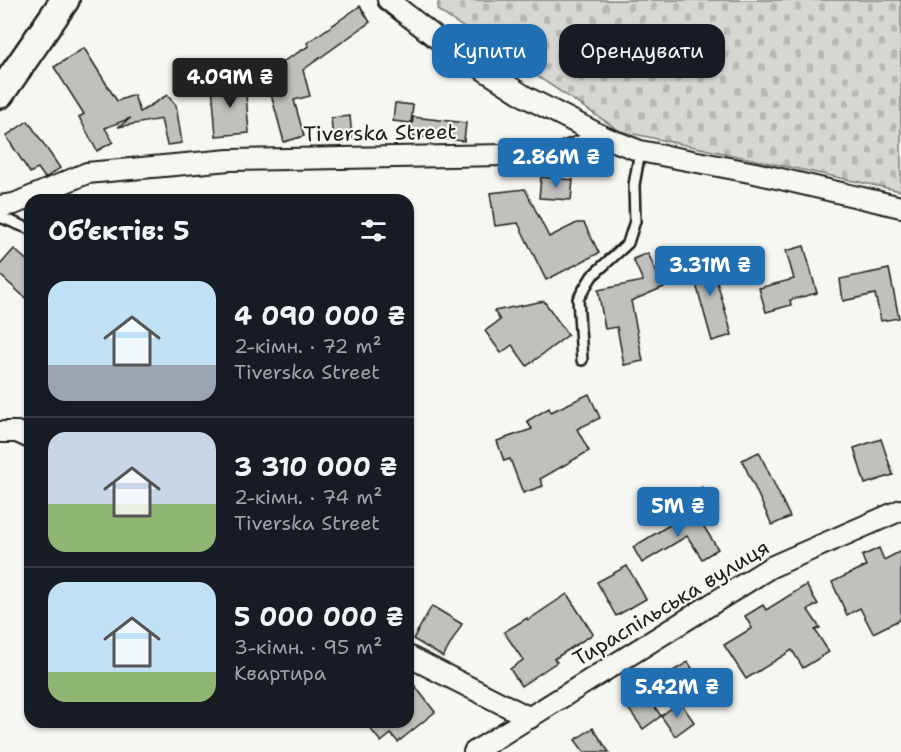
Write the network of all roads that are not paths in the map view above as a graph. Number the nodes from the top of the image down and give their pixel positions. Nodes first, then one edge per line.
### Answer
1 (65, 0) edge
2 (388, 0) edge
3 (0, 94) edge
4 (604, 137) junction
5 (640, 151) junction
6 (38, 194) edge
7 (24, 200) edge
8 (0, 206) edge
9 (901, 207) edge
10 (0, 217) edge
11 (24, 227) edge
12 (582, 360) dead end
13 (0, 432) edge
14 (24, 435) edge
15 (901, 510) edge
16 (414, 659) edge
17 (530, 718) junction
18 (474, 752) edge

1 - 3 street
2 - 4 street
4 - 5 street
4 - 6 street, Tiverska Street
5 - 9 street
5 - 12 lane
7 - 8 street, Tiverska Street
10 - 11 lane
13 - 14 street
15 - 17 street, Тираспільська вулиця
16 - 17 street
17 - 18 street, Тираспільська вулиця

